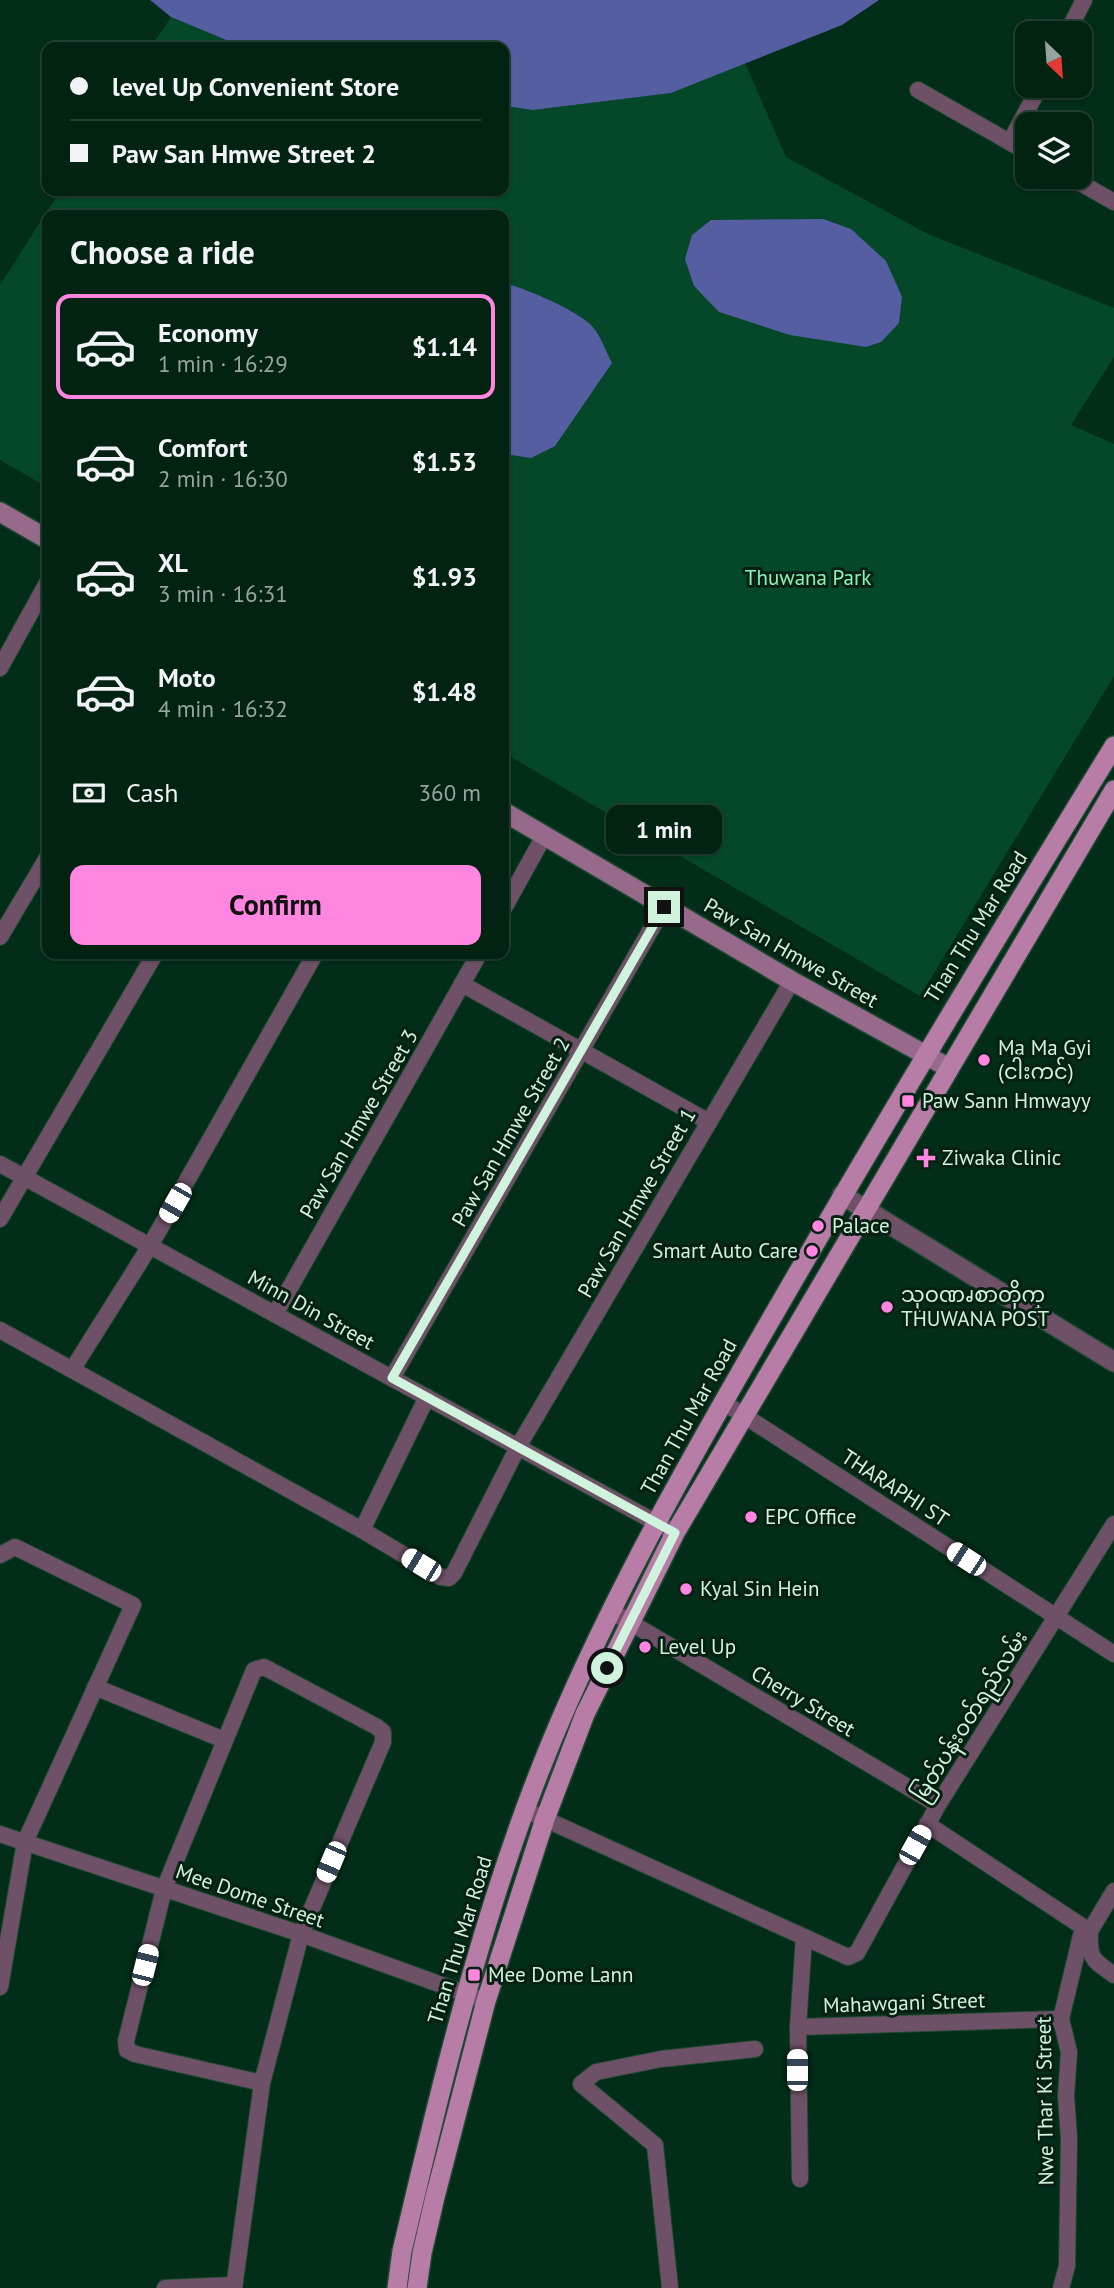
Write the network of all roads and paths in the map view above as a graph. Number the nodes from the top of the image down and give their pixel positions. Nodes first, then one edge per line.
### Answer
1 (1084, 0) edge
2 (1073, 21) edge
3 (918, 90) dead end
4 (1034, 98) edge
5 (1010, 142) junction
6 (1015, 145) edge
7 (1091, 189) edge
8 (1114, 202) edge
9 (0, 513) edge
10 (42, 537) edge
11 (42, 592) edge
12 (0, 668) edge
13 (1114, 746) edge
14 (1114, 790) edge
15 (509, 815) edge
16 (544, 836) junction
17 (42, 866) edge
18 (509, 899) edge
19 (664, 907) junction
20 (0, 937) edge
21 (152, 959) edge
22 (312, 959) edge
23 (476, 959) edge
24 (792, 981) junction
25 (462, 984) junction
26 (581, 1052) junction
27 (925, 1054) junction
28 (949, 1068) junction
29 (709, 1122) junction
30 (0, 1164) edge
31 (25, 1178) junction
32 (842, 1195) junction
33 (865, 1208) junction
34 (0, 1219) edge
35 (150, 1246) junction
36 (275, 1314) junction
37 (0, 1330) edge
38 (1114, 1362) edge
39 (72, 1370) junction
40 (392, 1378) junction
41 (427, 1397) junction
42 (723, 1402) junction
43 (743, 1415) junction
44 (518, 1447) junction
45 (657, 1522) junction
46 (1114, 1524) edge
47 (362, 1530) junction
48 (675, 1533) junction
49 (0, 1555) edge
50 (611, 1611) junction
51 (1056, 1617) junction
52 (629, 1622) junction
53 (1114, 1654) edge
54 (95, 1687) junction
55 (224, 1740) junction
56 (938, 1805) junction
57 (525, 1810) junction
58 (545, 1819) junction
59 (927, 1824) junction
60 (0, 1834) edge
61 (25, 1842) junction
62 (164, 1889) junction
63 (1114, 1891) edge
64 (1086, 1929) junction
65 (301, 1934) junction
66 (804, 1937) junction
67 (1114, 1975) edge
68 (0, 1987) edge
69 (464, 1994) junction
70 (486, 2001) junction
71 (1061, 2019) junction
72 (798, 2027) junction
73 (755, 2049) dead end
74 (262, 2083) junction
75 (800, 2179) dead end
76 (234, 2286) edge
77 (164, 2288) edge
78 (397, 2288) edge
79 (418, 2288) edge
80 (670, 2288) edge
81 (1061, 2288) edge

1 - 2 street
3 - 5 street
4 - 5 street
5 - 6 street
7 - 8 street
9 - 10 main road
11 - 12 street
13 - 27 main road, Than Thu Mar Road
14 - 28 main road, Than Thu Mar Road
15 - 16 main road, Paw San Hmwe Street
16 - 18 street
16 - 19 main road, Paw San Hmwe Street
17 - 20 street
19 - 24 main road, Paw San Hmwe Street
19 - 26 street, Paw San Hmwe Street 2
21 - 31 street
22 - 35 street
23 - 25 street, Paw San Hmwe Street 3
24 - 27 main road, Paw San Hmwe Street
24 - 29 street, Paw San Hmwe Street 1
25 - 26 street
25 - 36 street, Paw San Hmwe Street 3
26 - 29 street
26 - 40 street, Paw San Hmwe Street 2
27 - 28 main road, Paw San Hmwe Street
27 - 32 main road, Than Thu Mar Road
28 - 33 main road, Than Thu Mar Road
29 - 44 street, Paw San Hmwe Street 1
30 - 31 street, Minn Din Street
31 - 34 street
31 - 35 street, Minn Din Street
32 - 33 street
32 - 42 main road, Than Thu Mar Road
33 - 38 street
33 - 43 main road, Than Thu Mar Road
35 - 36 street, Minn Din Street
35 - 39 street
36 - 40 street, Minn Din Street
37 - 39 street
39 - 47 street
40 - 41 street, Minn Din Street
41 - 44 street, Minn Din Street
41 - 47 street
42 - 43 street, THARAPHI ST
42 - 45 main road, Than Thu Mar Road
43 - 48 main road, Than Thu Mar Road
43 - 51 street, THARAPHI ST
44 - 45 street, Minn Din Street
44 - 47 street, Paw San Hmwe Street 1
45 - 48 street, Minn Din Street
45 - 50 main road, Than Thu Mar Road
46 - 51 street, မြတ်ပန်းဝတ်ရည်လမ်း
48 - 52 main road, Than Thu Mar Road
49 - 54 street
50 - 52 street, Cherry Street
50 - 57 main road, Than Thu Mar Road
51 - 53 street, THARAPHI ST
51 - 56 street, မြတ်ပန်းဝတ်ရည်လမ်း
52 - 56 street, Cherry Street
52 - 58 main road, Than Thu Mar Road
54 - 55 street
54 - 61 street
55 - 62 street
55 - 65 street
56 - 59 street, မြတ်ပန်းဝတ်ရည်လမ်း
57 - 58 street
57 - 69 main road, Than Thu Mar Road
58 - 66 street
58 - 70 main road, Than Thu Mar Road
59 - 64 street
59 - 66 street, မြတ်ပန်းဝတ်ရည်လမ်း
60 - 61 street, Mee Dome Street
61 - 62 street, Mee Dome Street
61 - 68 street
62 - 65 street, Mee Dome Street
62 - 74 street
63 - 64 street, Nwe Thar Ki Street
64 - 67 street
64 - 71 street, Nwe Thar Ki Street
65 - 69 street, Mee Dome Street
65 - 74 street
66 - 72 street, Mahawgani Street
69 - 70 street, Mee Dome Street
69 - 78 main road, Than Thu Mar Road
70 - 79 main road, Than Thu Mar Road
71 - 72 street, Mahawgani Street
71 - 81 street, Nwe Thar Ki Street
72 - 75 street
73 - 80 street
74 - 76 street
76 - 77 street

